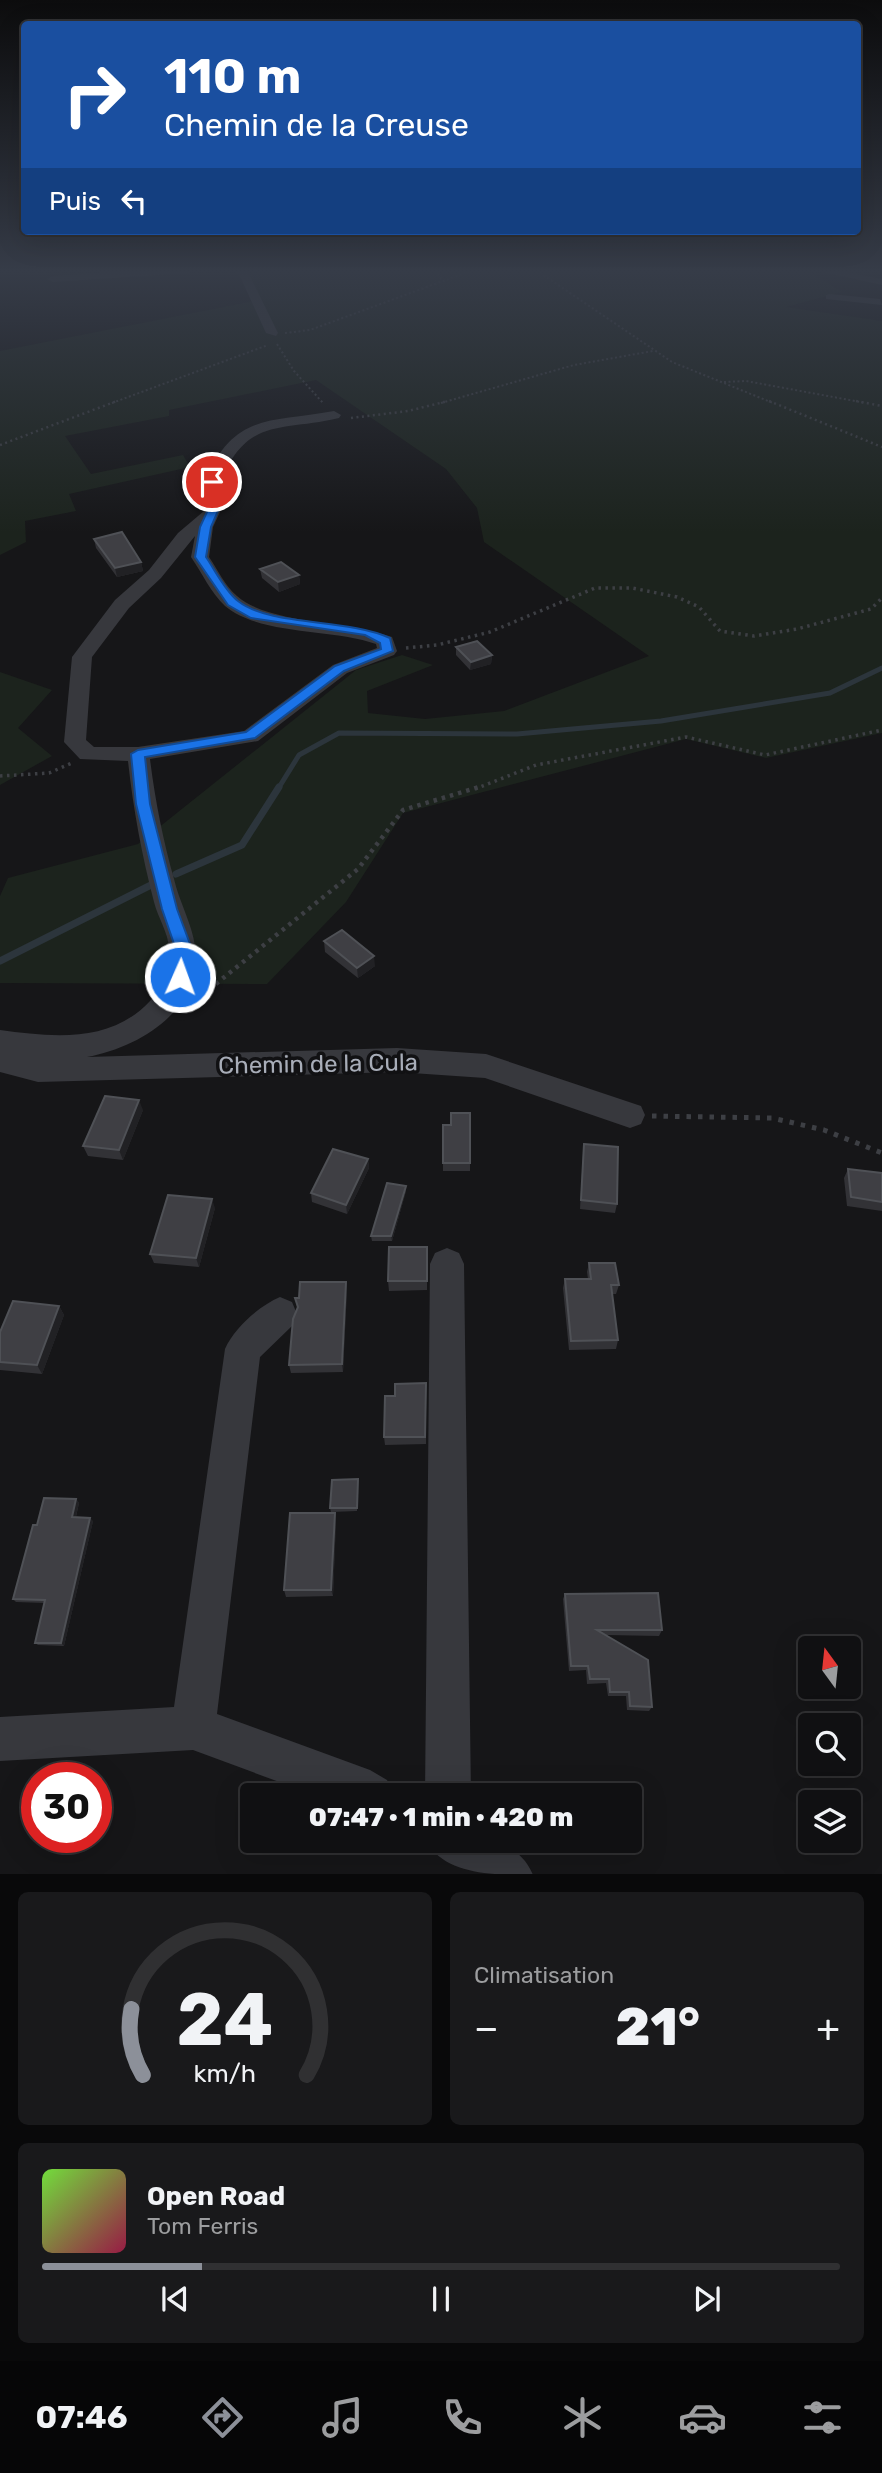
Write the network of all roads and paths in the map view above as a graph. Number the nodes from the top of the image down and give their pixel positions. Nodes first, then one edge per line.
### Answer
1 (222, 357) edge
2 (286, 357) edge
3 (619, 357) edge
4 (668, 357) edge
5 (719, 382) junction
6 (882, 406) edge
7 (334, 415) junction
8 (0, 445) edge
9 (882, 447) edge
10 (212, 513) junction
11 (161, 566) joint
12 (882, 598) edge
13 (387, 647) junction
14 (882, 730) edge
15 (88, 754) junction
16 (138, 754) junction
17 (0, 776) edge
18 (189, 1007) dead end
19 (0, 1041) edge
20 (0, 1060) edge
21 (630, 1115) joint
22 (882, 1153) edge
23 (447, 1264) dead end
24 (280, 1314) dead end
25 (193, 1728) junction
26 (0, 1739) edge
27 (347, 1783) edge
28 (448, 1783) edge
29 (471, 1853) edge
30 (509, 1874) edge

1 - 8 path
2 - 7 path
3 - 7 path
4 - 5 path
5 - 6 path
5 - 9 path
7 - 10 street
10 - 11 street
10 - 13 street
11 - 15 street
12 - 13 path
13 - 16 street
14 - 18 path
15 - 16 street
15 - 17 path
16 - 19 street
20 - 21 street, Chemin de la Cula
21 - 22 path
23 - 28 street
24 - 25 street
25 - 26 street
25 - 27 street
29 - 30 street

